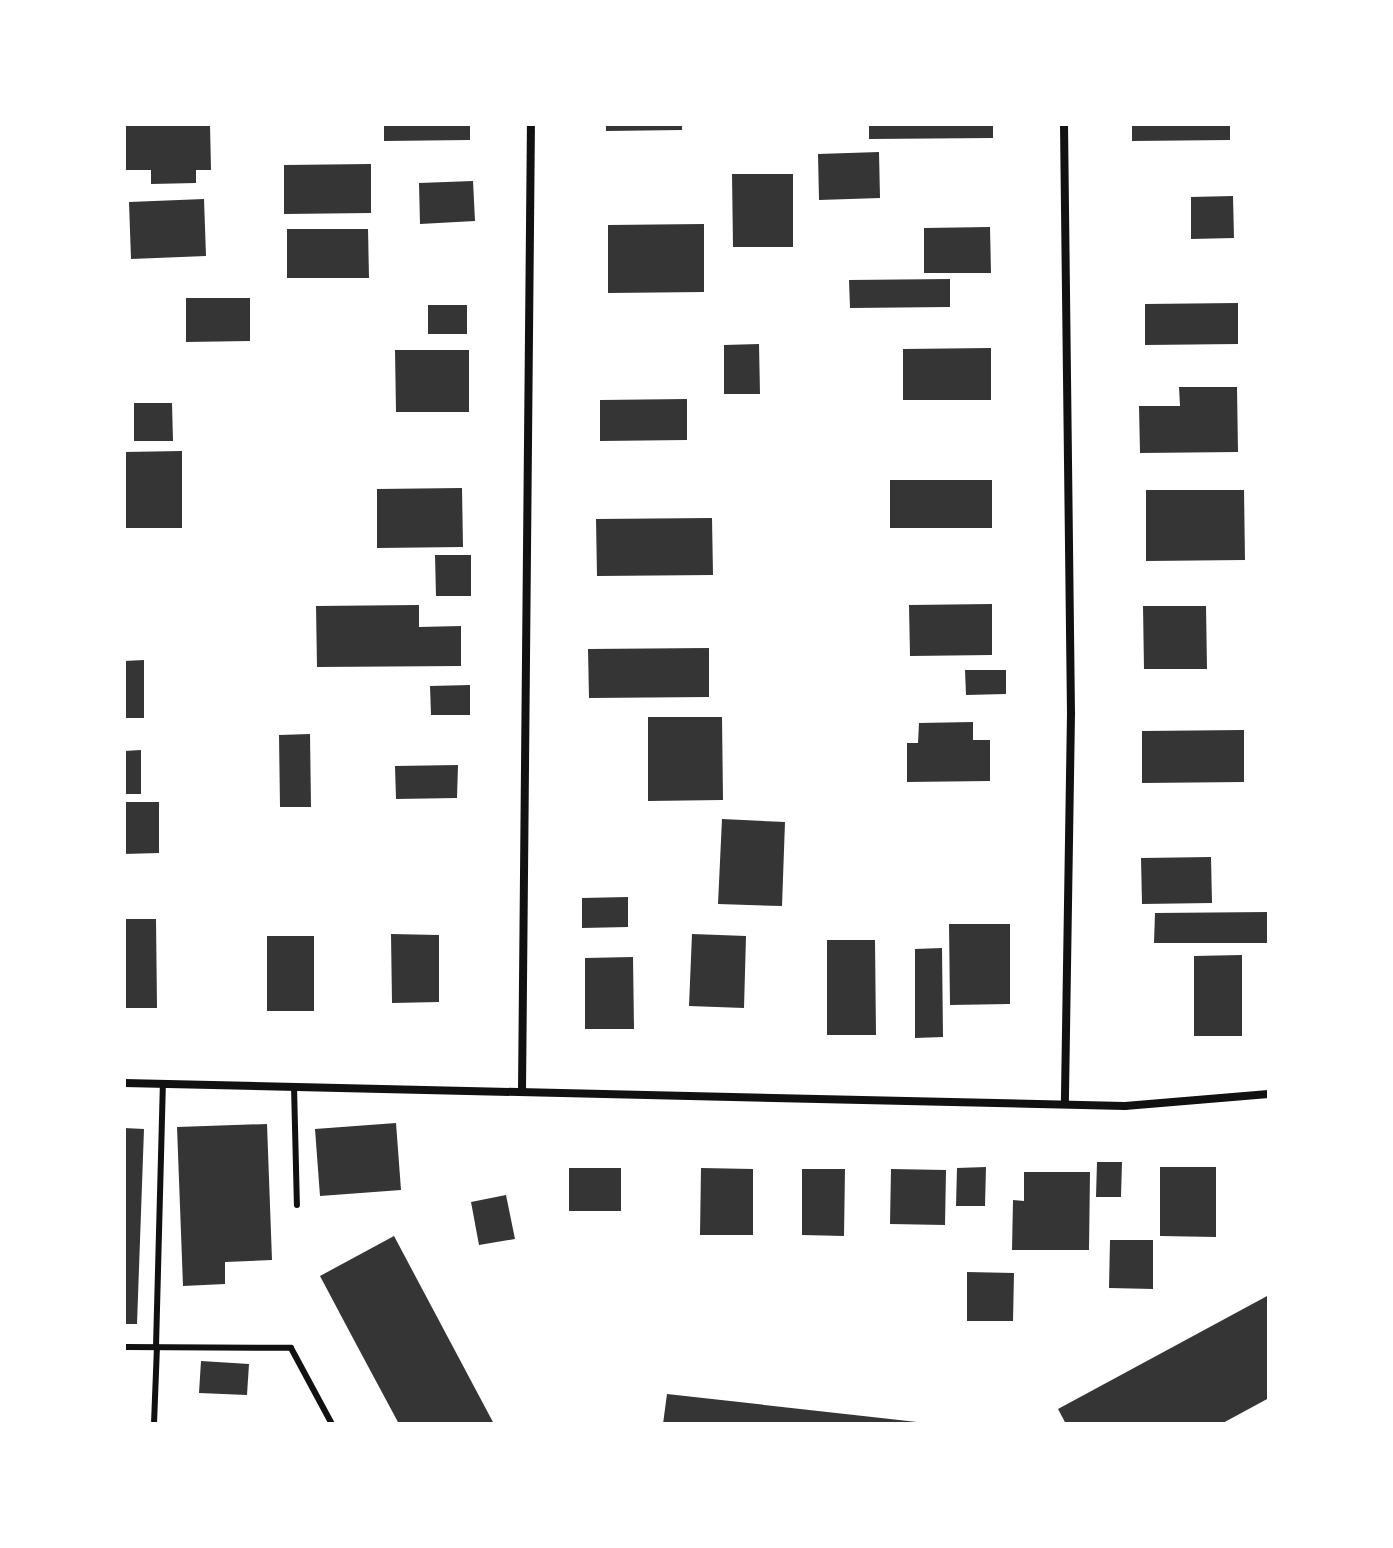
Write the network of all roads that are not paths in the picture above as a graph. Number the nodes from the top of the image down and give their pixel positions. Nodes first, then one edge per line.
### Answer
1 (531, 124) edge
2 (1064, 124) edge
3 (124, 1083) edge
4 (163, 1083) junction
5 (294, 1086) junction
6 (522, 1091) junction
7 (1269, 1094) edge
8 (1065, 1104) junction
9 (297, 1205) dead end
10 (124, 1347) edge
11 (157, 1347) junction
12 (154, 1424) edge
13 (332, 1424) edge

1 - 6 street
2 - 8 street
3 - 4 street
4 - 5 street
4 - 11 lane
5 - 6 street
5 - 9 lane
6 - 8 street
7 - 8 street
10 - 11 lane
11 - 12 lane
11 - 13 lane

